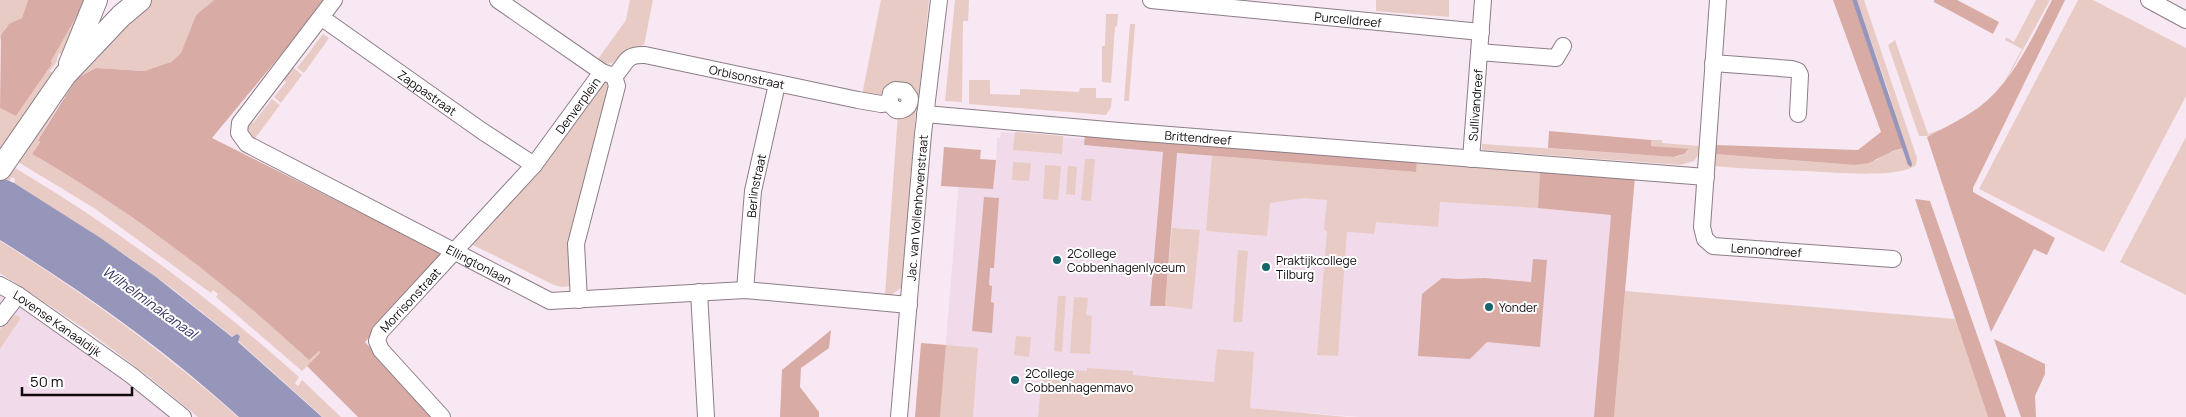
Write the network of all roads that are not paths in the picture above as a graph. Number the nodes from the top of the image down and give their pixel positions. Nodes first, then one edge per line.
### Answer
1 (96, 0) edge
2 (140, 0) edge
3 (334, 0) edge
4 (498, 0) edge
5 (939, 0) edge
6 (1151, 0) edge
7 (1483, 0) edge
8 (1718, 0) edge
9 (2149, 0) edge
10 (1216, 3) edge
11 (322, 18) junction
12 (2186, 20) edge
13 (1481, 32) junction
14 (1479, 52) junction
15 (1561, 59) dead end
16 (1713, 63) junction
17 (608, 74) junction
18 (64, 77) junction
19 (777, 84) junction
20 (889, 103) dead end
21 (925, 114) junction
22 (1798, 114) dead end
23 (1471, 159) junction
24 (534, 165) junction
25 (0, 169) edge
26 (1706, 177) junction
27 (454, 251) junction
28 (1893, 259) dead end
29 (0, 285) edge
30 (745, 290) junction
31 (700, 292) junction
32 (18, 296) junction
33 (579, 300) junction
34 (909, 305) junction
35 (0, 318) edge
36 (183, 417) edge
37 (442, 417) edge
38 (706, 417) edge
39 (900, 417) edge

1 - 18 street
2 - 18 street
3 - 11 street, Ellingtonlaan
4 - 17 street
5 - 21 street, Jac. van Vollenhovenstraat
6 - 10 street, Purcelldreef
7 - 13 street, Sullivandreef
8 - 16 street, Lennondreef
9 - 12 street
10 - 13 street, Purcelldreef
11 - 24 street, Zappastraat
11 - 27 street, Ellingtonlaan
13 - 14 street, Sullivandreef
14 - 15 street, Sullivandreef
14 - 23 street, Sullivandreef
16 - 22 street
16 - 26 street, Lennondreef
17 - 19 street, Orbisonstraat
17 - 24 street, Denverplein
17 - 33 street, Denverplein
18 - 25 street
19 - 20 street, Orbisonstraat
19 - 30 street, Berlinstraat
21 - 23 street, Brittendreef
21 - 34 street, Jac. van Vollenhovenstraat
23 - 26 street
24 - 27 street, Denverplein
26 - 28 street, Lennondreef
27 - 33 street, Ellingtonlaan
27 - 37 street, Morrisonstraat
29 - 32 street, Lovense Kanaaldijk
30 - 31 street, Ellingtonlaan
30 - 34 street, Ellingtonlaan
31 - 33 street, Ellingtonlaan
31 - 38 street
32 - 35 street
32 - 36 street, Lovense Kanaaldijk
34 - 39 street, Jac. van Vollenhovenstraat

